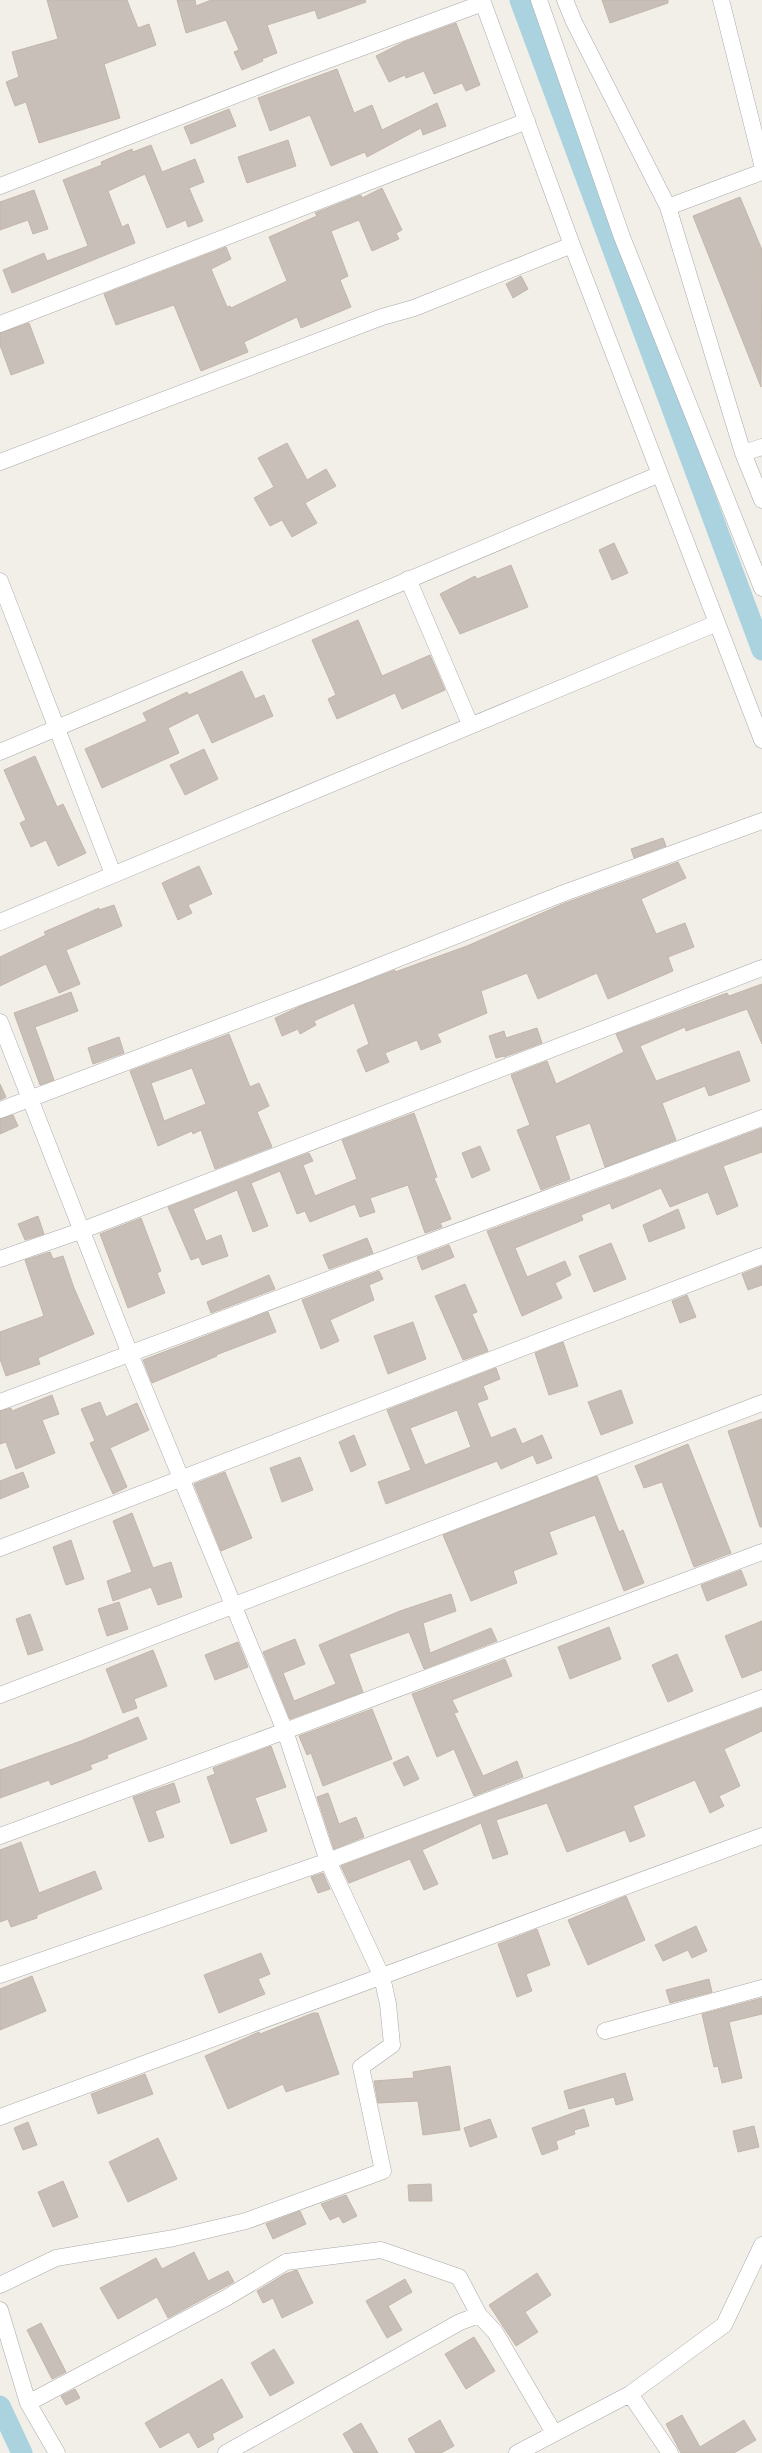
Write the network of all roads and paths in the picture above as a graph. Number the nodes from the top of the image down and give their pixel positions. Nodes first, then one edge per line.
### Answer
1 (539, 0) edge
2 (565, 0) edge
3 (721, 0) edge
4 (482, 2) edge
5 (527, 121) junction
6 (762, 164) edge
7 (762, 172) edge
8 (0, 186) edge
9 (668, 207) junction
10 (572, 245) junction
11 (0, 324) edge
12 (762, 447) edge
13 (744, 453) junction
14 (0, 462) edge
15 (660, 474) junction
16 (762, 500) edge
17 (408, 579) junction
18 (0, 581) edge
19 (762, 588) edge
20 (4, 601) edge
21 (717, 623) junction
22 (470, 724) junction
23 (56, 728) junction
24 (762, 740) edge
25 (0, 752) edge
26 (762, 821) edge
27 (113, 874) junction
28 (0, 922) edge
29 (762, 968) edge
30 (0, 1022) edge
31 (30, 1098) junction
32 (0, 1110) edge
33 (762, 1118) edge
34 (83, 1230) junction
35 (762, 1256) edge
36 (0, 1259) edge
37 (130, 1354) junction
38 (0, 1402) edge
39 (762, 1403) edge
40 (180, 1480) junction
41 (0, 1548) edge
42 (762, 1552) edge
43 (234, 1606) junction
44 (0, 1695) edge
45 (762, 1698) edge
46 (286, 1732) junction
47 (0, 1836) edge
48 (762, 1836) edge
49 (328, 1861) junction
50 (0, 1975) edge
51 (382, 1977) junction
52 (762, 1988) edge
53 (605, 2031) dead end
54 (0, 2117) edge
55 (762, 2245) edge
56 (0, 2285) edge
57 (0, 2310) edge
58 (479, 2315) junction
59 (630, 2394) junction
60 (28, 2403) junction
61 (554, 2433) junction
62 (57, 2453) edge
63 (226, 2453) edge
64 (517, 2453) edge
65 (670, 2453) edge

1 - 19 street
2 - 9 street
3 - 6 street
4 - 5 street
4 - 8 street
5 - 10 street
5 - 11 street
7 - 9 street
9 - 13 street
10 - 14 street
10 - 15 street
12 - 13 street
13 - 16 street
15 - 17 street
15 - 21 street
17 - 22 street
17 - 23 street
18 - 20 street
20 - 23 street
21 - 22 street
21 - 24 street
22 - 27 street
23 - 25 street
23 - 27 street
26 - 31 street
27 - 28 street
29 - 34 street
30 - 31 street
31 - 32 street
31 - 34 street
33 - 37 street
34 - 36 street
34 - 37 street
35 - 40 street
37 - 38 street
37 - 40 street
39 - 43 street
40 - 41 street
40 - 43 street
42 - 46 street
43 - 44 street
43 - 46 street
45 - 49 street
46 - 47 street
46 - 49 street
48 - 51 street
49 - 50 street
49 - 51 street
51 - 54 street
51 - 56 street
52 - 53 street
55 - 59 street
57 - 60 street
58 - 60 street
58 - 61 street
58 - 63 street
59 - 61 street
59 - 65 street
60 - 62 street
61 - 64 street

